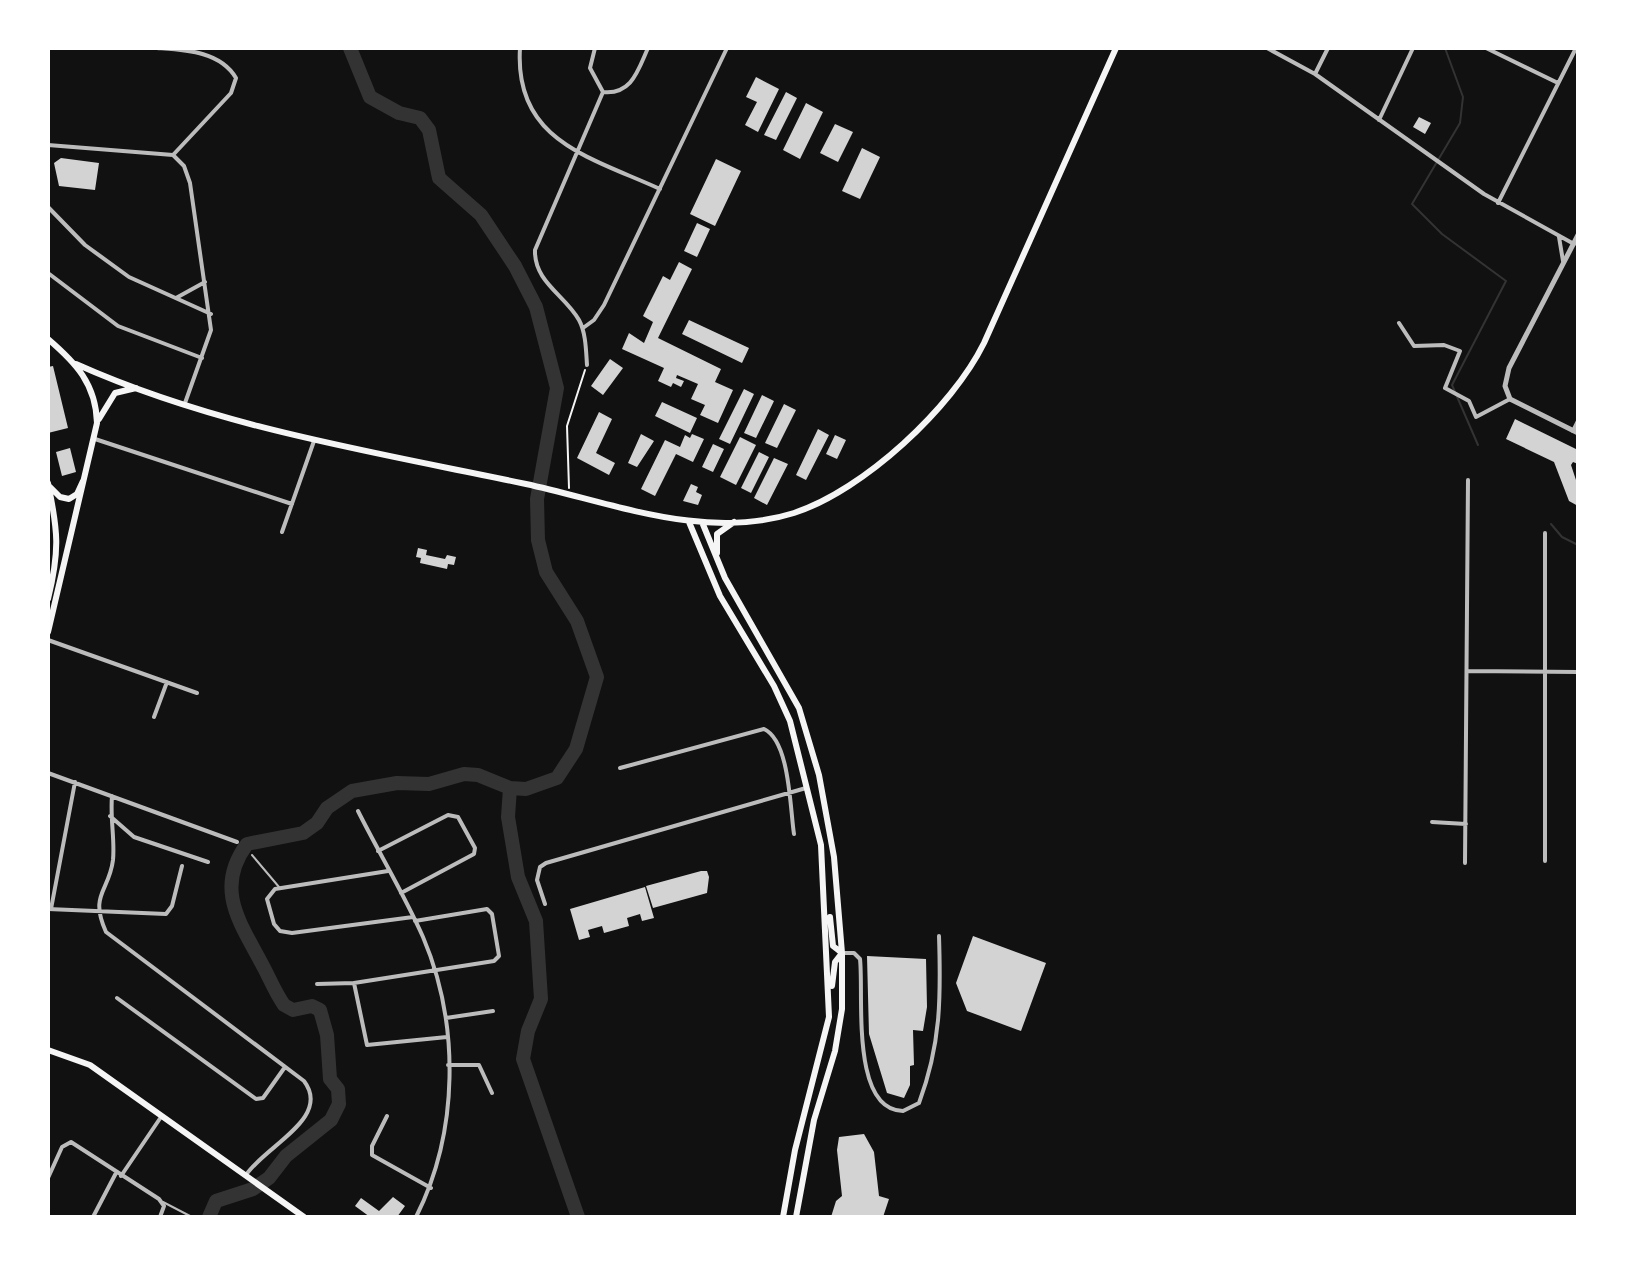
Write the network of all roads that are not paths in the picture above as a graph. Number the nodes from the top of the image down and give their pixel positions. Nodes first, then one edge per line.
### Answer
1 (157, 48) edge
2 (520, 48) edge
3 (595, 48) edge
4 (648, 48) edge
5 (727, 48) edge
6 (1116, 48) edge
7 (1267, 48) edge
8 (1328, 48) edge
9 (1413, 48) edge
10 (1486, 48) edge
11 (1576, 48) edge
12 (1315, 74) junction
13 (1558, 83) junction
14 (603, 92) junction
15 (1379, 120) junction
16 (48, 145) edge
17 (578, 152) junction
18 (173, 155) junction
19 (660, 189) junction
20 (1498, 203) junction
21 (48, 207) edge
22 (1578, 235) edge
23 (1559, 237) junction
24 (1574, 244) junction
25 (1563, 261) junction
26 (48, 273) edge
27 (205, 282) junction
28 (174, 299) junction
29 (211, 314) junction
30 (1399, 323) dead end
31 (583, 328) junction
32 (48, 339) edge
33 (202, 358) junction
34 (76, 364) junction
35 (587, 365) road end
36 (140, 388) junction
37 (1510, 399) junction
38 (185, 403) junction
39 (1578, 421) edge
40 (97, 423) junction
41 (1576, 432) edge
42 (95, 439) junction
43 (314, 441) junction
44 (88, 471) junction
45 (1468, 480) dead end
46 (48, 484) edge
47 (292, 504) junction
48 (737, 521) junction
49 (689, 522) junction
50 (702, 522) junction
51 (282, 532) dead end
52 (1545, 533) dead end
53 (718, 564) junction
54 (48, 599) edge
55 (48, 632) edge
56 (48, 640) edge
57 (1467, 671) junction
58 (1545, 672) junction
59 (1578, 672) edge
60 (167, 682) junction
61 (197, 693) dead end
62 (154, 717) dead end
63 (620, 768) dead end
64 (48, 773) edge
65 (75, 782) junction
66 (809, 788) junction
67 (790, 793) junction
68 (112, 796) junction
69 (358, 811) dead end
70 (110, 816) junction
71 (1432, 822) dead end
72 (1466, 824) junction
73 (794, 834) dead end
74 (237, 842) dead end
75 (378, 851) junction
76 (252, 855) dead end
77 (1545, 861) dead end
78 (208, 862) dead end
79 (1465, 863) dead end
80 (182, 866) dead end
81 (388, 871) junction
82 (279, 887) junction
83 (401, 893) junction
84 (825, 901) junction
85 (545, 904) dead end
86 (50, 909) edge
87 (100, 913) junction
88 (414, 919) junction
89 (939, 936) dead end
90 (842, 953) junction
91 (435, 969) junction
92 (354, 983) junction
93 (317, 984) dead end
94 (117, 998) dead end
95 (829, 1001) junction
96 (493, 1011) dead end
97 (446, 1018) junction
98 (447, 1037) junction
99 (48, 1050) edge
100 (448, 1065) junction
101 (286, 1067) junction
102 (492, 1093) dead end
103 (387, 1116) dead end
104 (161, 1117) junction
105 (119, 1174) junction
106 (48, 1178) edge
107 (247, 1179) junction
108 (431, 1188) junction
109 (162, 1202) junction
110 (190, 1216) edge
111 (93, 1217) edge
112 (160, 1217) edge
113 (304, 1217) edge
114 (416, 1217) edge
115 (783, 1217) edge
116 (796, 1217) edge

1 - 18 street
2 - 17 street
3 - 14 street
4 - 14 street
5 - 19 street
6 - 48 main road
7 - 12 street
8 - 12 street
9 - 15 street
10 - 13 street
11 - 13 street
12 - 15 street
13 - 20 street
14 - 17 street
15 - 20 street
16 - 18 street
17 - 19 street
17 - 31 street
18 - 27 street
19 - 31 street
20 - 23 street
21 - 28 street
22 - 24 street
23 - 24 street
23 - 25 street
24 - 25 street
25 - 37 street
26 - 33 street
27 - 28 street
27 - 29 street
28 - 29 street
29 - 33 street
30 - 37 street
31 - 35 street
32 - 34 main road
33 - 38 street
34 - 36 main road
34 - 40 main road
36 - 38 main road
36 - 40 main road
37 - 41 street
38 - 43 main road
39 - 41 street
40 - 42 main road
42 - 44 main road
42 - 47 street
43 - 47 street
43 - 49 main road
44 - 46 main road
44 - 55 main road
45 - 57 street
46 - 54 main road
47 - 51 street
48 - 50 main road
48 - 53 main road
49 - 50 main road
49 - 66 main road
50 - 53 main road
52 - 58 street
53 - 90 main road
56 - 60 street
57 - 58 street
57 - 72 street
58 - 59 street
58 - 77 street
60 - 61 street
60 - 62 street
63 - 67 street
64 - 65 street
65 - 68 street
65 - 86 street
66 - 67 street
66 - 84 main road
67 - 73 street
67 - 85 street
68 - 70 street
68 - 74 street
69 - 75 street
70 - 78 street
70 - 87 street
71 - 72 street
72 - 79 street
75 - 81 street
75 - 83 street
76 - 82 lane
80 - 87 street
81 - 82 street
81 - 83 street
82 - 88 street
83 - 88 street
84 - 90 main road
84 - 95 main road
86 - 87 street
87 - 101 street
88 - 91 street
88 - 91 street
89 - 90 street
90 - 95 main road
90 - 116 main road
91 - 92 street
91 - 97 street
92 - 93 street
92 - 98 street
94 - 101 street
95 - 115 main road
96 - 97 street
97 - 98 street
98 - 100 street
99 - 104 main road
100 - 102 street
100 - 108 street
101 - 107 street
103 - 108 street
104 - 105 street
104 - 107 main road
105 - 106 street
105 - 109 street
105 - 111 street
107 - 113 main road
108 - 114 street
109 - 110 lane
109 - 112 street

